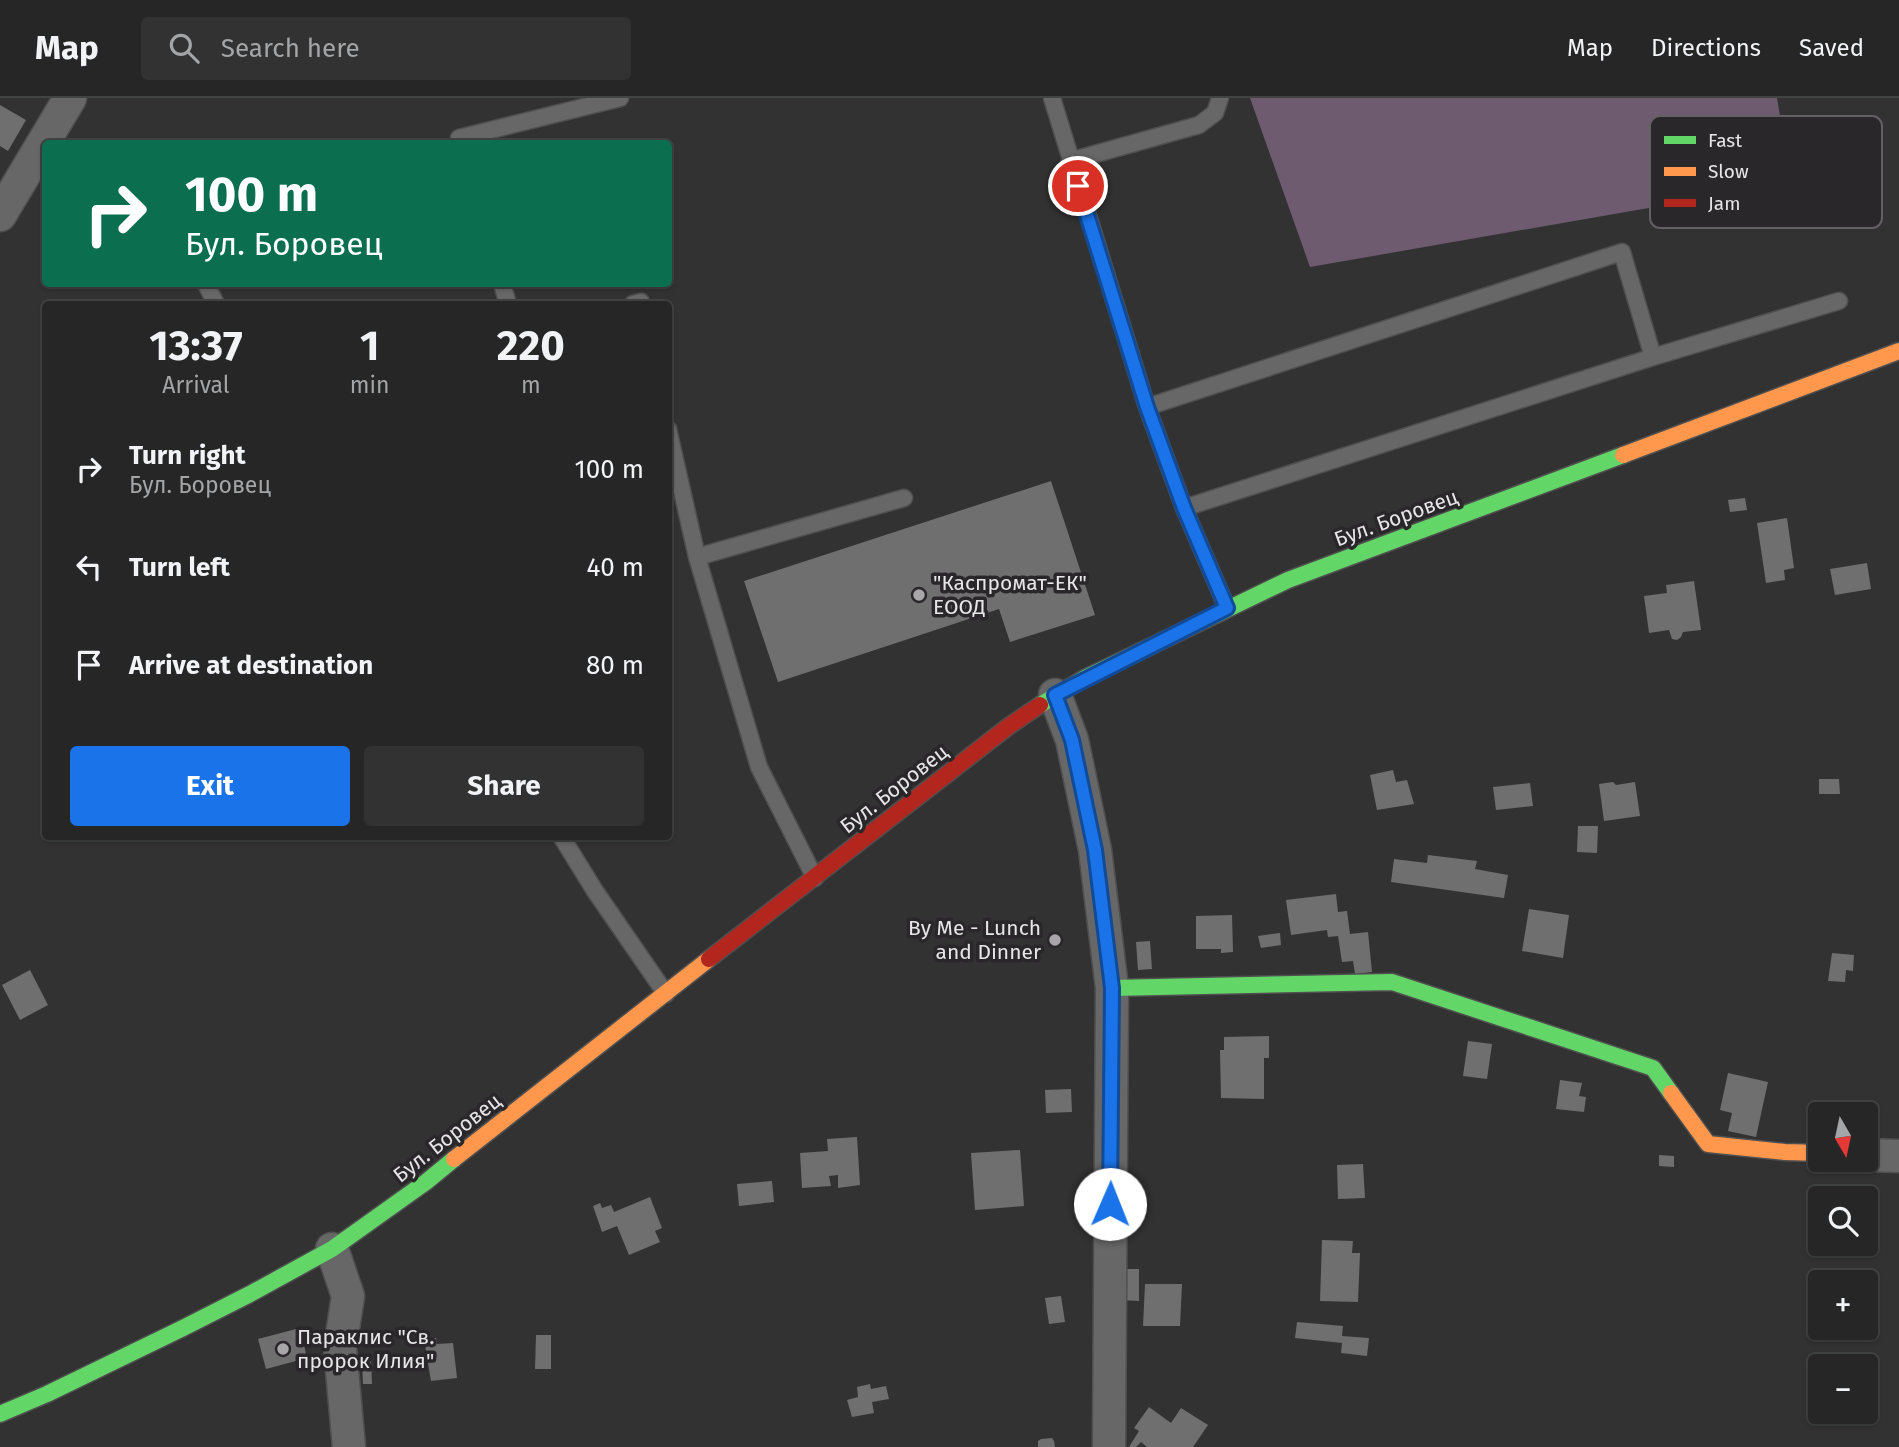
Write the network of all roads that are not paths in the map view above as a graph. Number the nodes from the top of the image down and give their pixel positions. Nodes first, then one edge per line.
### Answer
1 (70, 98) edge
2 (620, 98) edge
3 (1052, 98) edge
4 (1220, 98) edge
5 (45, 140) edge
6 (459, 140) edge
7 (42, 145) edge
8 (1070, 161) junction
9 (0, 215) edge
10 (1839, 301) dead end
11 (1899, 351) edge
12 (1653, 357) junction
13 (1147, 407) junction
14 (672, 447) edge
15 (904, 498) dead end
16 (1184, 508) junction
17 (696, 557) junction
18 (1227, 608) junction
19 (1055, 695) junction
20 (563, 840) edge
21 (815, 878) junction
22 (1112, 988) junction
23 (666, 994) junction
24 (1808, 1153) edge
25 (1878, 1155) edge
26 (1899, 1156) edge
27 (332, 1249) junction
28 (0, 1414) edge
29 (349, 1447) edge
30 (1109, 1447) edge

1 - 5 street
2 - 6 lane
3 - 8 lane
4 - 8 lane
7 - 9 street
8 - 13 lane
10 - 12 lane
11 - 18 street, Бул. Боровец
12 - 13 lane
12 - 16 lane
13 - 16 lane
14 - 17 lane
15 - 17 lane
16 - 18 lane
17 - 21 lane
18 - 19 street, Бул. Боровец
19 - 21 street, Бул. Боровец
19 - 22 street
20 - 23 lane
21 - 23 street, Бул. Боровец
22 - 24 street
22 - 30 street
23 - 27 street, Бул. Боровец
25 - 26 street
27 - 28 street, Бул. Боровец
27 - 29 street

